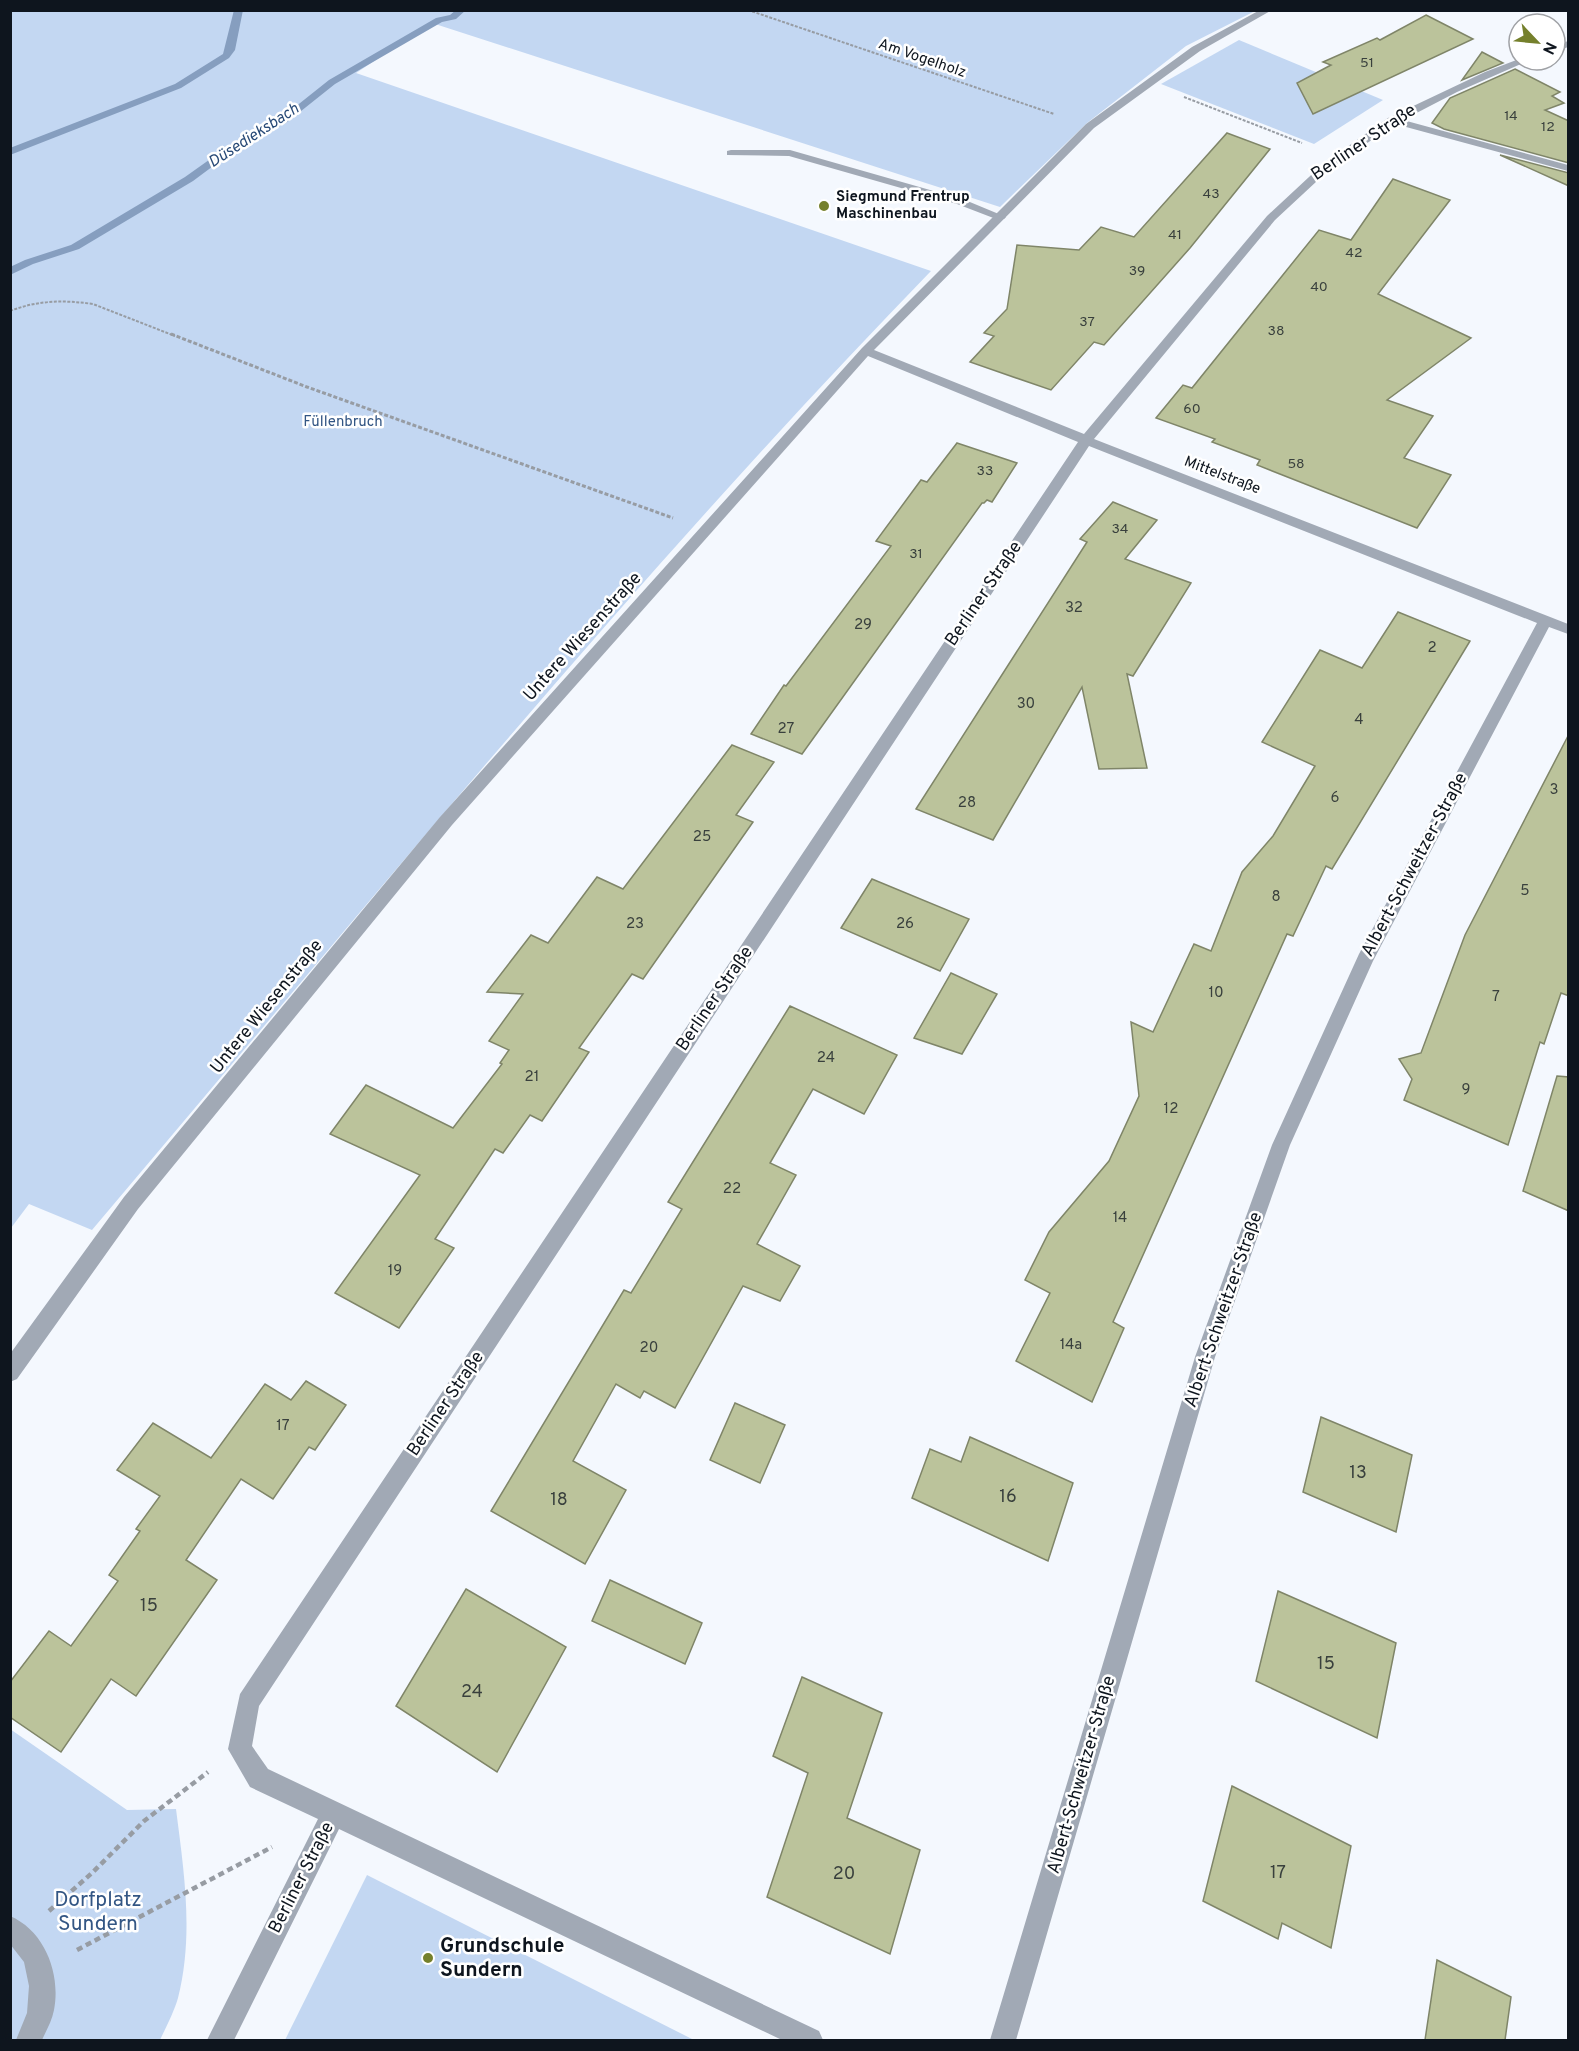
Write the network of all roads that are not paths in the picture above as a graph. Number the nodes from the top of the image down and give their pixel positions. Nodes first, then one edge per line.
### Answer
1 (1268, 10) edge
2 (1507, 68) edge
3 (1392, 120) junction
4 (732, 153) dead end
5 (1569, 168) edge
6 (1000, 217) junction
7 (866, 351) junction
8 (1086, 440) junction
9 (1546, 620) junction
10 (1569, 629) edge
11 (10, 1372) edge
12 (334, 1814) junction
13 (16, 1932) edge
14 (29, 2040) edge
15 (220, 2040) edge
16 (810, 2040) edge
17 (1003, 2040) edge

1 - 6 street, Untere Wiesenstraße
2 - 3 street, Berliner Straße
3 - 5 street
3 - 8 street, Berliner Straße
4 - 6 street
6 - 7 street, Untere Wiesenstraße
7 - 8 street, Mittelstraße
7 - 11 street, Untere Wiesenstraße
8 - 9 street, Mittelstraße
8 - 12 street, Berliner Straße
9 - 10 street, Mittelstraße
9 - 17 street, Albert-Schweitzer-Straße
12 - 15 street, Berliner Straße
12 - 16 street
13 - 14 street

